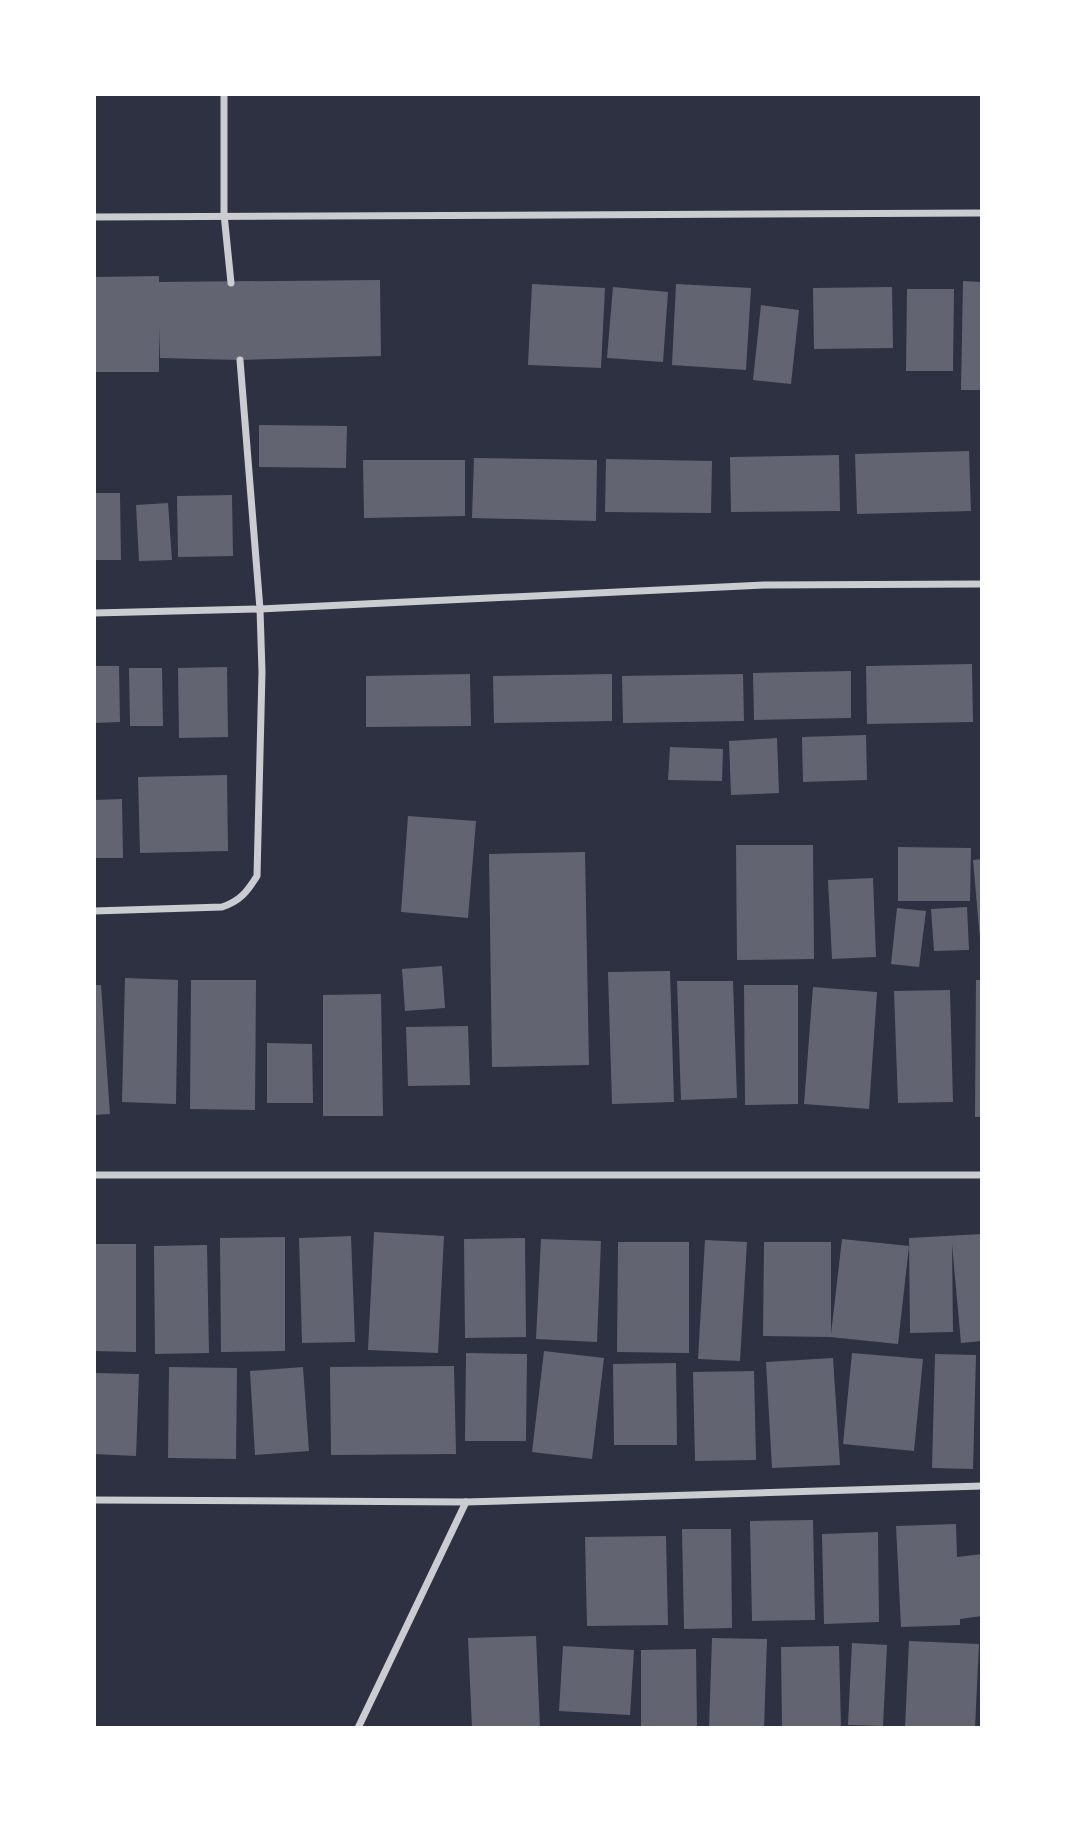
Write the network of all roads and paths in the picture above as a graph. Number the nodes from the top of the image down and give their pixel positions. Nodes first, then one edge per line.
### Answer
1 (224, 94) edge
2 (982, 213) edge
3 (224, 214) junction
4 (94, 216) edge
5 (231, 283) dead end
6 (240, 360) dead end
7 (982, 584) edge
8 (260, 610) junction
9 (94, 612) edge
10 (94, 911) edge
11 (94, 1175) edge
12 (982, 1175) edge
13 (982, 1486) edge
14 (94, 1500) edge
15 (466, 1502) junction
16 (358, 1727) edge

1 - 3 street
2 - 3 street
3 - 4 street
3 - 5 street
6 - 8 street
7 - 8 street
8 - 9 street
8 - 10 street
11 - 12 street
13 - 15 street
14 - 15 street
15 - 16 street

